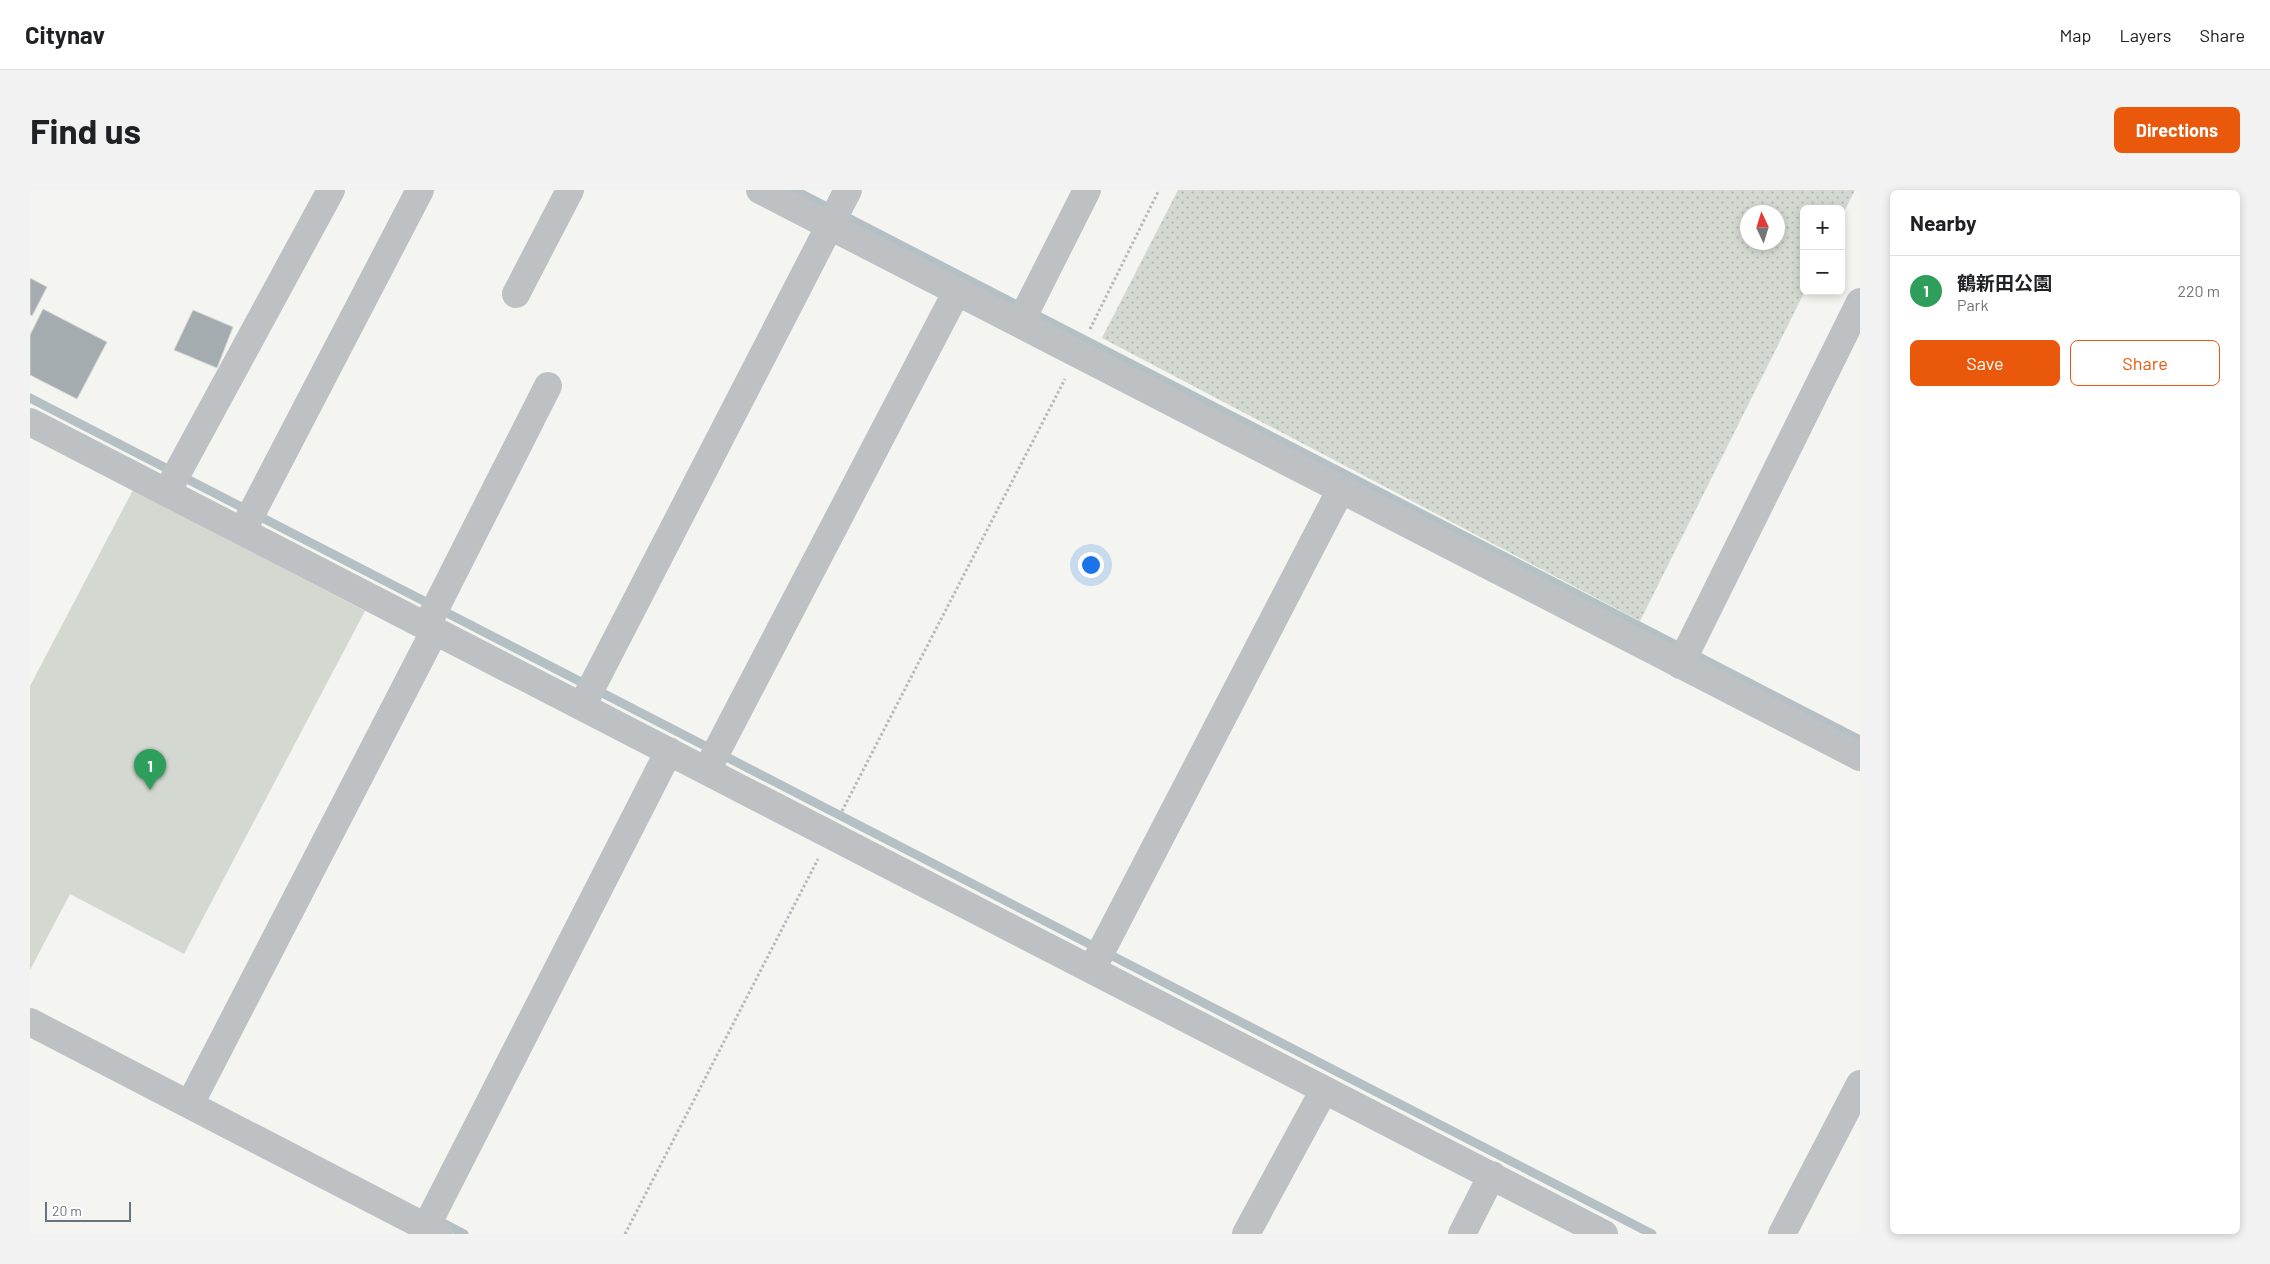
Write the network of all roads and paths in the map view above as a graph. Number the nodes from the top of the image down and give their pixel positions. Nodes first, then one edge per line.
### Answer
1 (331, 190) edge
2 (420, 190) edge
3 (570, 190) edge
4 (760, 190) edge
5 (1087, 190) edge
6 (1158, 190) edge
7 (838, 210) edge
8 (957, 291) junction
9 (516, 294) dead end
10 (1860, 302) edge
11 (1024, 315) junction
12 (1083, 344) junction
13 (548, 386) dead end
14 (30, 422) edge
15 (174, 480) junction
16 (1341, 489) junction
17 (249, 519) junction
18 (433, 618) junction
19 (1685, 655) junction
20 (588, 695) junction
21 (669, 751) junction
22 (1860, 758) edge
23 (713, 759) junction
24 (837, 822) junction
25 (1098, 957) junction
26 (30, 1022) edge
27 (1860, 1084) edge
28 (1324, 1090) junction
29 (193, 1098) junction
30 (1492, 1175) junction
31 (432, 1224) edge
32 (625, 1234) edge
33 (1246, 1234) edge
34 (1462, 1234) edge
35 (1604, 1234) edge
36 (1782, 1234) edge

1 - 15 street
2 - 17 street
3 - 9 street
4 - 7 street
5 - 11 street
6 - 12 path
7 - 8 street
7 - 20 street
8 - 11 street
8 - 23 street
10 - 19 street
11 - 12 street
12 - 16 street
12 - 24 path
13 - 18 street
14 - 15 street
15 - 17 street
16 - 19 street
16 - 25 street
17 - 18 street
18 - 20 street
18 - 29 street
19 - 22 street
20 - 21 street
21 - 23 street
21 - 31 street
23 - 24 street
24 - 25 street
24 - 32 path
25 - 28 street
26 - 29 street
27 - 36 street
28 - 30 street
28 - 33 street
29 - 31 street
30 - 34 street
30 - 35 street

